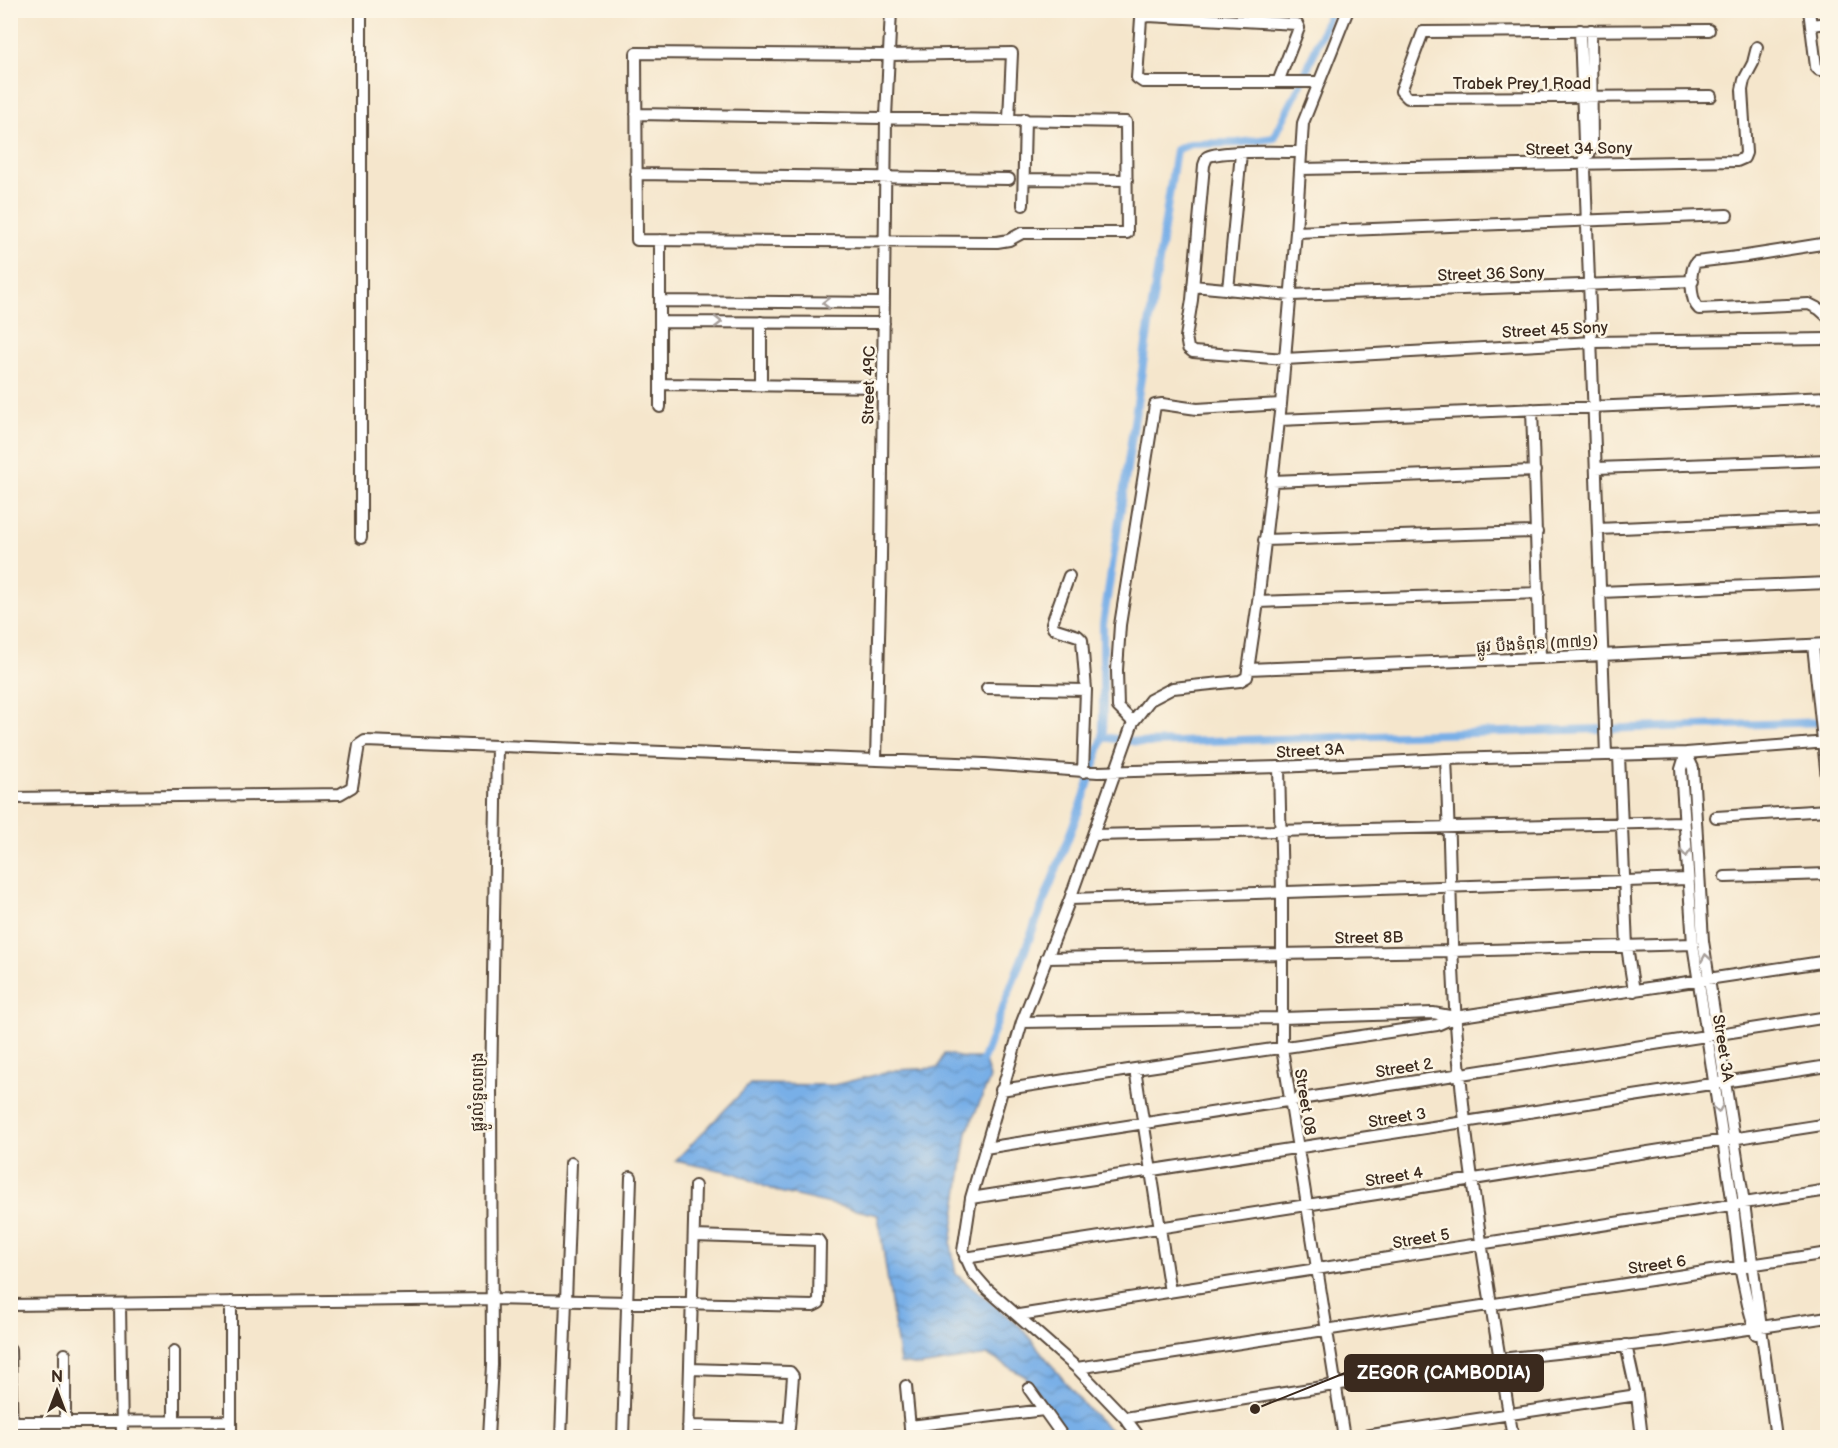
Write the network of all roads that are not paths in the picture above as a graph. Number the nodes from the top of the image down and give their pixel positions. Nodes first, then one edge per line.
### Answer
1 (361, 10) edge
2 (891, 10) edge
3 (1348, 10) edge
4 (1809, 10) edge
5 (1827, 23) edge
6 (1811, 25) junction
7 (1586, 30) junction
8 (1709, 30) dead end
9 (1757, 47) dead end
10 (889, 55) junction
11 (1827, 70) edge
12 (1282, 82) junction
13 (1314, 82) junction
14 (1711, 96) dead end
15 (1587, 98) junction
16 (636, 114) junction
17 (886, 117) junction
18 (1010, 119) junction
19 (1026, 119) junction
20 (1300, 152) junction
21 (1241, 153) junction
22 (1586, 163) junction
23 (1300, 170) junction
24 (636, 174) junction
25 (886, 177) junction
26 (1009, 179) dead end
27 (1024, 180) junction
28 (1127, 180) junction
29 (1023, 204) dead end
30 (1727, 215) dead end
31 (1588, 221) junction
32 (1296, 232) junction
33 (660, 240) junction
34 (885, 241) junction
35 (1827, 243) edge
36 (1693, 281) junction
37 (1590, 285) junction
38 (1193, 286) junction
39 (1228, 290) junction
40 (1291, 295) junction
41 (660, 301) junction
42 (753, 302) junction
43 (770, 302) junction
44 (884, 303) junction
45 (1827, 317) edge
46 (660, 322) junction
47 (761, 322) junction
48 (884, 323) junction
49 (1827, 339) edge
50 (1592, 342) junction
51 (1285, 359) junction
52 (660, 384) junction
53 (761, 385) junction
54 (883, 387) junction
55 (1827, 397) edge
56 (1281, 404) junction
57 (660, 407) dead end
58 (1594, 407) junction
59 (1532, 409) junction
60 (1279, 420) junction
61 (1827, 460) edge
62 (1596, 468) junction
63 (1535, 471) junction
64 (1272, 481) junction
65 (1827, 519) edge
66 (1598, 529) junction
67 (1537, 532) junction
68 (361, 538) dead end
69 (1264, 540) junction
70 (1069, 576) dead end
71 (1827, 582) edge
72 (1600, 592) junction
73 (1539, 593) junction
74 (1258, 602) junction
75 (1827, 644) edge
76 (1813, 645) junction
77 (1602, 655) junction
78 (1540, 658) junction
79 (1248, 669) junction
80 (987, 688) dead end
81 (1086, 690) junction
82 (1133, 722) junction
83 (1825, 742) edge
84 (497, 746) junction
85 (1606, 750) junction
86 (1686, 753) junction
87 (1619, 755) junction
88 (1446, 759) junction
89 (876, 760) junction
90 (1279, 767) junction
91 (1085, 772) junction
92 (1116, 772) junction
93 (1827, 788) edge
94 (10, 798) edge
95 (1827, 810) edge
96 (1716, 817) dead end
97 (1622, 823) junction
98 (1684, 825) junction
99 (1450, 827) junction
100 (1696, 828) junction
101 (1280, 831) junction
102 (1093, 836) junction
103 (1827, 874) edge
104 (1725, 877) dead end
105 (1624, 882) junction
106 (1692, 885) junction
107 (1451, 888) junction
108 (1282, 891) junction
109 (1070, 899) junction
110 (1697, 927) junction
111 (1693, 944) junction
112 (1627, 947) junction
113 (1452, 951) junction
114 (1283, 953) junction
115 (1046, 958) junction
116 (1827, 962) edge
117 (1704, 980) junction
118 (1634, 991) junction
119 (1455, 1017) junction
120 (1827, 1017) edge
121 (1283, 1018) junction
122 (1022, 1023) junction
123 (1712, 1035) junction
124 (1282, 1048) junction
125 (1827, 1066) edge
126 (1135, 1069) junction
127 (1460, 1074) junction
128 (1720, 1082) junction
129 (1001, 1090) junction
130 (1290, 1100) junction
131 (1466, 1121) junction
132 (1143, 1123) junction
133 (1827, 1124) edge
134 (1729, 1139) junction
135 (1297, 1147) junction
136 (985, 1148) junction
137 (571, 1163) dead end
138 (1151, 1170) junction
139 (631, 1177) dead end
140 (1473, 1179) junction
141 (695, 1186) dead end
142 (1827, 1190) edge
143 (971, 1198) junction
144 (1739, 1204) junction
145 (1306, 1205) junction
146 (1160, 1228) junction
147 (694, 1236) junction
148 (1483, 1244) junction
149 (1827, 1253) edge
150 (965, 1258) junction
151 (1752, 1265) junction
152 (1740, 1267) junction
153 (1317, 1269) junction
154 (1170, 1292) junction
155 (491, 1299) junction
156 (567, 1301) junction
157 (231, 1302) junction
158 (627, 1303) junction
159 (1491, 1303) junction
160 (120, 1304) junction
161 (692, 1304) junction
162 (10, 1305) edge
163 (1019, 1315) junction
164 (1827, 1317) edge
165 (1757, 1329) junction
166 (1327, 1330) junction
167 (1626, 1345) junction
168 (10, 1350) edge
169 (174, 1351) dead end
170 (65, 1354) dead end
171 (1500, 1359) junction
172 (1077, 1368) junction
173 (690, 1369) junction
174 (1335, 1385) junction
175 (906, 1386) dead end
176 (1029, 1389) dead end
177 (1636, 1395) junction
178 (1044, 1410) junction
179 (1509, 1412) junction
180 (1125, 1418) junction
181 (174, 1421) junction
182 (231, 1421) junction
183 (12, 1422) edge
184 (65, 1422) junction
185 (122, 1422) junction
186 (688, 1432) edge
187 (911, 1432) edge
188 (12, 1437) edge
189 (122, 1437) edge
190 (231, 1437) edge
191 (488, 1437) edge
192 (561, 1437) edge
193 (623, 1437) edge
194 (1064, 1437) edge
195 (1140, 1437) edge
196 (1344, 1437) edge
197 (1351, 1437) edge
198 (1513, 1437) edge
199 (1642, 1437) edge
200 (1776, 1437) edge

1 - 68 street
2 - 10 street, Street 49C
3 - 13 street
4 - 6 street
5 - 6 street
6 - 11 street
7 - 8 street
7 - 15 street
7 - 15 street, Trabek Prey 1 Road
9 - 22 street, Street 34 Sony
10 - 16 street
10 - 17 street, Street 49C
10 - 18 street
12 - 12 street
12 - 13 street
13 - 20 street
14 - 15 street, Trabek Prey 1 Road
15 - 22 street
16 - 17 street
16 - 24 street
17 - 18 street
17 - 25 street, Street 49C
18 - 19 street
19 - 27 street
19 - 28 street
20 - 21 street
20 - 23 street
21 - 38 street
21 - 39 street
22 - 23 street, Street 34 Sony
22 - 31 street
23 - 32 street
24 - 25 street
24 - 33 street
25 - 26 street
25 - 34 street, Street 49C
27 - 28 street
27 - 29 street
28 - 34 street
30 - 31 street
31 - 32 street
31 - 37 street
32 - 40 street
33 - 34 street
33 - 41 street
34 - 44 street, Street 49C
35 - 36 street
36 - 37 street, Street 36 Sony
36 - 45 street
37 - 40 street, Street 36 Sony
37 - 50 street
38 - 39 street, Street 36 Sony
38 - 51 street, Street 45 Sony
39 - 40 street, Street 36 Sony
40 - 51 street
41 - 42 street
41 - 46 street
42 - 43 street
42 - 47 street
44 -> 43 street
43 - 47 street
44 - 48 street, Street 49C
46 -> 47 street
46 - 52 street
47 - 48 street
47 - 53 street
48 - 54 street, Street 49C
49 - 50 street, Street 45 Sony
50 - 51 street, Street 45 Sony
50 - 58 street
51 - 56 street
52 - 53 street
52 - 57 street
53 - 54 street
54 - 89 street, Street 49C
55 - 58 street
56 - 60 street
56 - 82 street
58 - 59 street
58 - 62 street
59 - 60 street
59 - 63 street
60 - 64 street
61 - 62 street
62 - 66 street
63 - 64 street
63 - 67 street
64 - 69 street
65 - 66 street
66 - 72 street
67 - 69 street
67 - 73 street
69 - 74 street
70 - 81 street
71 - 72 street
72 - 77 street
73 - 74 street
73 - 78 street
74 - 79 street
75 - 76 street, ផ្លូវ បឹងទំពុន (៣៧១)
76 - 77 street, ផ្លូវ បឹងទំពុន (៣៧១)
76 - 83 street
77 - 78 street, ផ្លូវ បឹងទំពុន (៣៧១)
77 - 85 street
78 - 79 street, ផ្លូវ បឹងទំពុន (៣៧១)
79 - 82 street
80 - 81 street
81 - 91 street
82 - 92 street
83 - 86 street, Street 3A
83 - 93 street
84 - 89 street, Street 3A
84 - 94 street, Street 3A
84 - 155 street, ផ្លូវលំទួលពង្រ
85 - 87 street, Street 3A
85 - 88 street, Street 3A
86 - 87 street, Street 3A
86 - 98 street, Street 3A
86 - 100 street, Street 3A
87 - 97 street
88 - 90 street, Street 3A
88 - 99 street
89 - 91 street, Street 3A
90 - 92 street, Street 3A
90 - 101 street, Street 08
91 - 92 street, Street 3A
92 - 102 street
95 - 96 street
97 - 98 street
97 - 99 street
97 - 105 street
98 - 100 street
98 -> 106 street, Street 3A
99 - 101 street
99 - 107 street
100 - 106 street, Street 3A
101 - 102 street
101 - 108 street, Street 08
102 - 109 street
103 - 104 street
105 - 106 street
105 - 107 street
105 - 112 street
106 - 110 street, Street 3A
107 - 108 street
107 - 113 street
108 - 109 street
108 - 114 street, Street 08
109 - 115 street
110 - 111 street, Street 3A
117 -> 110 street, Street 3A
111 - 112 street, Street 8B
111 - 117 street, Street 3A
112 - 113 street, Street 8B
112 - 118 street
113 - 114 street, Street 8B
113 - 119 street
114 - 115 street, Street 8B
114 - 121 street, Street 08
115 - 122 street
116 - 117 street
117 - 118 street
117 - 123 street, Street 3A
118 - 119 street
119 - 121 street
119 - 124 street
119 - 127 street
120 - 123 street, Street 2
121 - 122 street
121 - 124 street, Street 08
122 - 129 street
123 - 127 street, Street 2
123 - 128 street, Street 3A
124 - 126 street
124 - 130 street, Street 08
125 - 128 street, Street 3
126 - 129 street
126 - 132 street
127 - 130 street, Street 2
127 - 131 street
128 - 131 street, Street 3
128 - 134 street, Street 3A
129 - 136 street
130 - 132 street, Street 2
130 - 135 street, Street 08
131 - 135 street, Street 3
131 - 140 street
132 - 136 street, Street 2
132 - 138 street
133 - 134 street, Street 4
134 - 140 street, Street 4
134 - 144 street, Street 3A
135 - 138 street, Street 3
135 - 145 street, Street 08
136 - 143 street
137 - 156 street
138 - 143 street, Street 3
138 - 146 street
139 - 158 street
140 - 145 street, Street 4
140 - 148 street
141 - 147 street
142 - 144 street, Street 5
143 - 150 street
144 - 148 street, Street 5
144 - 151 street, Street 3A
144 - 152 street, Street 3A
145 - 146 street, Street 4
145 - 153 street, Street 08
146 - 150 street, Street 4
146 - 154 street
147 - 161 street
147 - 161 street
148 - 153 street, Street 5
148 - 159 street
149 - 151 street, Street 6
150 - 163 street
151 - 152 street, Street 6
151 - 165 street, Street 3A
152 - 159 street, Street 6
152 - 165 street, Street 3A
153 - 154 street, Street 5
153 - 166 street, Street 08
154 - 163 street, Street 5
155 - 156 street
155 - 157 street
155 - 191 street, ផ្លូវលំទួលពង្រ
156 - 158 street
156 - 192 street
157 - 160 street
157 - 182 street
158 - 161 street
158 - 193 street
159 - 166 street, Street 6
159 - 171 street
160 - 162 street
160 - 185 street
161 - 173 street
163 - 172 street
164 - 165 street
165 - 167 street
165 - 200 street, Street 3A
166 - 172 street, Street 6
166 - 174 street, Street 08
167 - 171 street
167 - 177 street
168 - 183 street
169 - 181 street
170 - 184 street
171 - 174 street
171 - 179 street
172 - 180 street
173 - 186 street
173 - 186 street
174 - 180 street
174 - 196 street, Street 08
175 - 187 street
176 - 178 street
177 - 179 street
177 - 199 street
178 - 187 street
178 - 194 street
179 - 197 street
179 - 198 street
180 - 195 street
181 - 182 street
181 - 185 street
182 - 190 street
183 - 184 street
183 - 188 street
184 - 185 street
185 - 189 street

